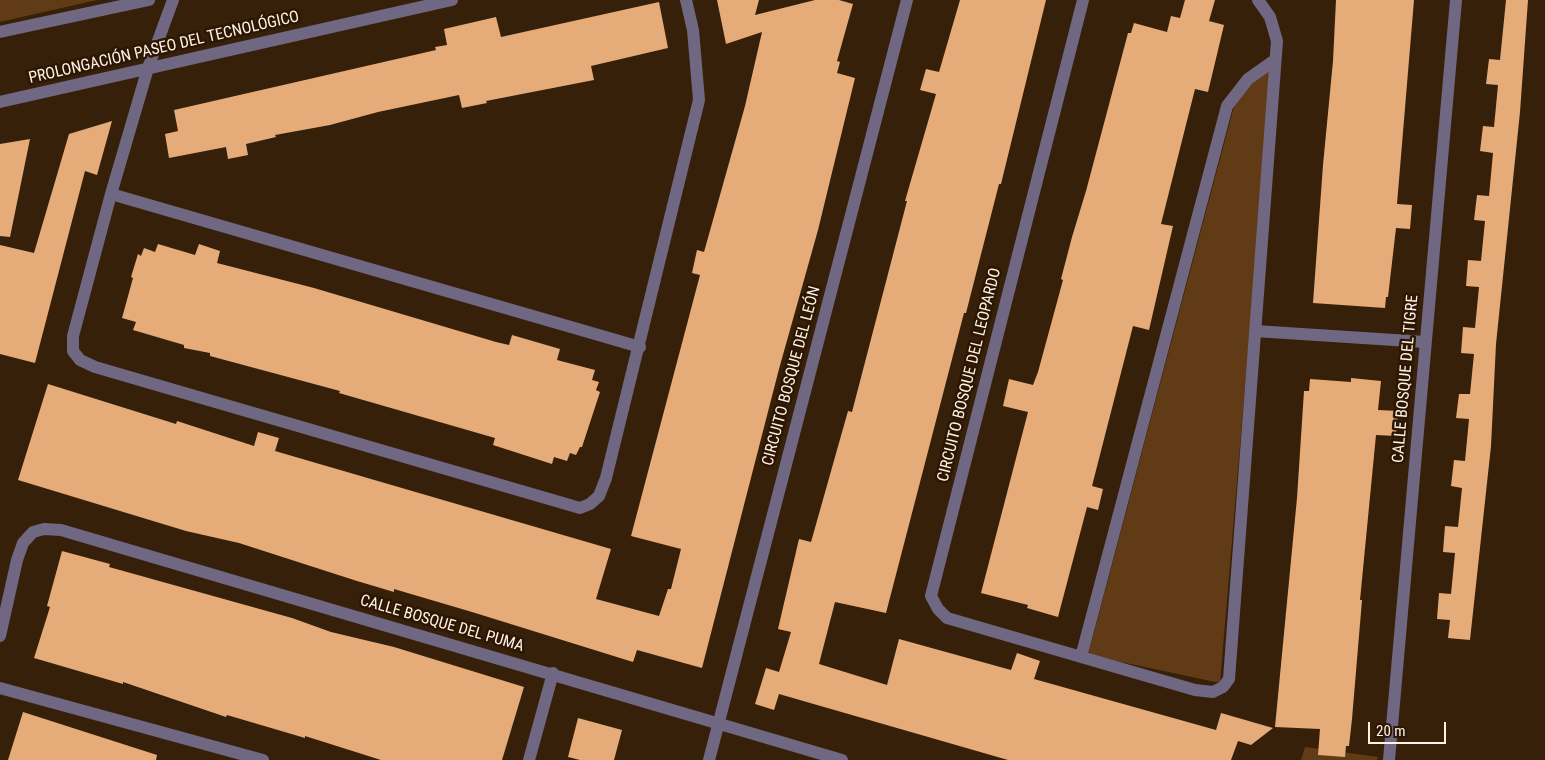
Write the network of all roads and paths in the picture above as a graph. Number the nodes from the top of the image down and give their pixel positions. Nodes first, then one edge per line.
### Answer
1 (149, 0) edge
2 (173, 0) edge
3 (452, 0) edge
4 (686, 0) edge
5 (907, 0) edge
6 (1083, 0) edge
7 (1258, 0) edge
8 (1456, 0) edge
9 (0, 32) edge
10 (1276, 60) junction
11 (148, 68) junction
12 (0, 102) edge
13 (111, 194) junction
14 (1255, 331) junction
15 (1425, 342) junction
16 (640, 347) junction
17 (0, 636) edge
18 (1081, 657) junction
19 (553, 673) junction
20 (0, 688) edge
21 (719, 724) junction
22 (263, 760) edge
23 (529, 760) edge
24 (709, 760) edge
25 (842, 760) edge
26 (1389, 760) edge

1 - 9 street
2 - 11 street
3 - 11 street, PROLONGACIÓN PASEO DEL TECNOLÓGICO
4 - 16 street
5 - 21 street, CIRCUITO BOSQUE DEL LEÓN
6 - 18 street, CIRCUITO BOSQUE DEL LEOPARDO
7 - 10 street, CIRCUITO BOSQUE DEL LEOPARDO
8 - 15 street, CALLE BOSQUE DEL TIGRE
10 - 14 street, CIRCUITO BOSQUE DEL LEOPARDO
10 - 18 street
11 - 12 street, PROLONGACIÓN PASEO DEL TECNOLÓGICO
11 - 13 street
13 - 16 street
13 - 16 street
14 - 15 street
14 - 18 street, CIRCUITO BOSQUE DEL LEOPARDO
15 - 26 street, CALLE BOSQUE DEL TIGRE
17 - 19 street, CALLE BOSQUE DEL PUMA
19 - 21 street, CALLE BOSQUE DEL PUMA
19 - 23 street
20 - 22 street
21 - 24 street, CIRCUITO BOSQUE DEL LEÓN
21 - 25 street, CALLE BOSQUE DEL PUMA

